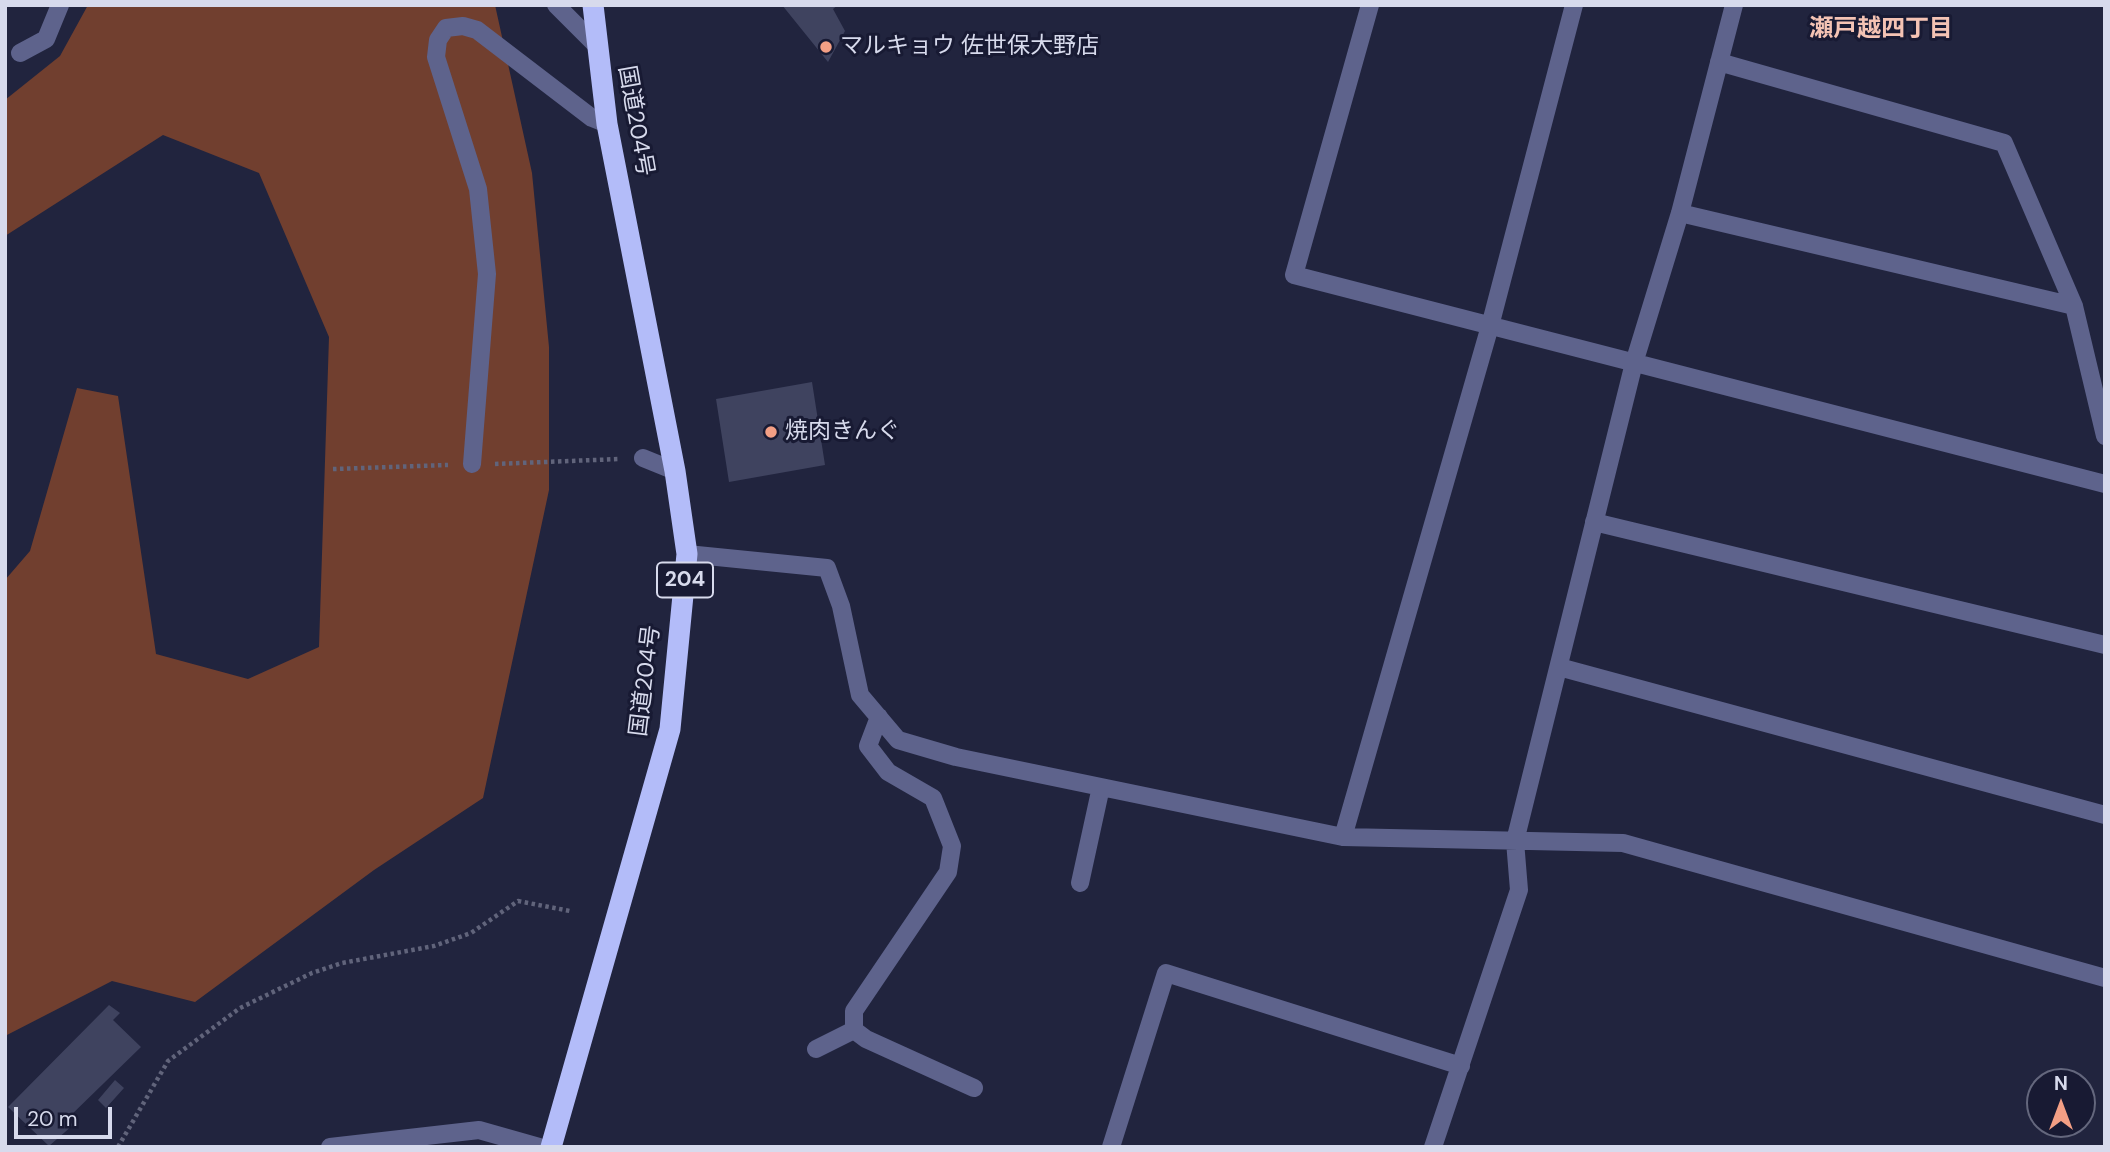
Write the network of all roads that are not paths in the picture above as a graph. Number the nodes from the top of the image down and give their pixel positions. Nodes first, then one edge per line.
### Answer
1 (60, 5) edge
2 (556, 5) edge
3 (593, 5) edge
4 (1370, 5) edge
5 (1574, 5) edge
6 (1734, 5) edge
7 (596, 45) junction
8 (20, 53) dead end
9 (1719, 62) junction
10 (607, 124) junction
11 (1680, 213) junction
12 (2074, 306) junction
13 (1490, 326) junction
14 (1634, 363) junction
15 (2101, 399) edge
16 (2105, 436) edge
17 (643, 458) road end
18 (472, 464) road end
19 (675, 471) junction
20 (2105, 484) edge
21 (1594, 522) junction
22 (687, 554) junction
23 (2105, 645) edge
24 (1559, 667) junction
25 (879, 717) junction
26 (1101, 787) junction
27 (2105, 816) edge
28 (1343, 836) junction
29 (1515, 841) junction
30 (1080, 883) dead end
31 (2105, 978) edge
32 (853, 1030) junction
33 (816, 1049) dead end
34 (1461, 1066) junction
35 (974, 1088) dead end
36 (1114, 1146) edge
37 (330, 1147) edge
38 (539, 1147) edge
39 (551, 1147) edge
40 (1433, 1147) edge

1 - 8 street
2 - 7 street
3 - 7 highway, 国道204号 / 204
4 - 13 street
5 - 13 street
6 - 9 street
7 - 10 highway, 国道204号 / 204
9 - 11 street
9 - 12 street
10 - 18 street
10 - 19 highway, 国道204号 / 204
11 - 12 street
11 - 14 street
12 - 15 street
13 - 14 street
13 - 28 street
14 - 20 street
14 - 21 street
15 - 16 street
17 - 19 street
19 - 22 highway, 国道204号 / 204
21 - 23 street
21 - 24 street
22 - 25 street
22 - 39 highway, 国道204号 / 204
24 - 27 street
24 - 29 street
25 - 26 street
25 - 32 street
26 - 28 street
26 - 30 street
28 - 29 street
29 - 31 street
29 - 34 street
32 - 33 street
32 - 35 street
34 - 36 street
34 - 40 street
37 - 38 street

